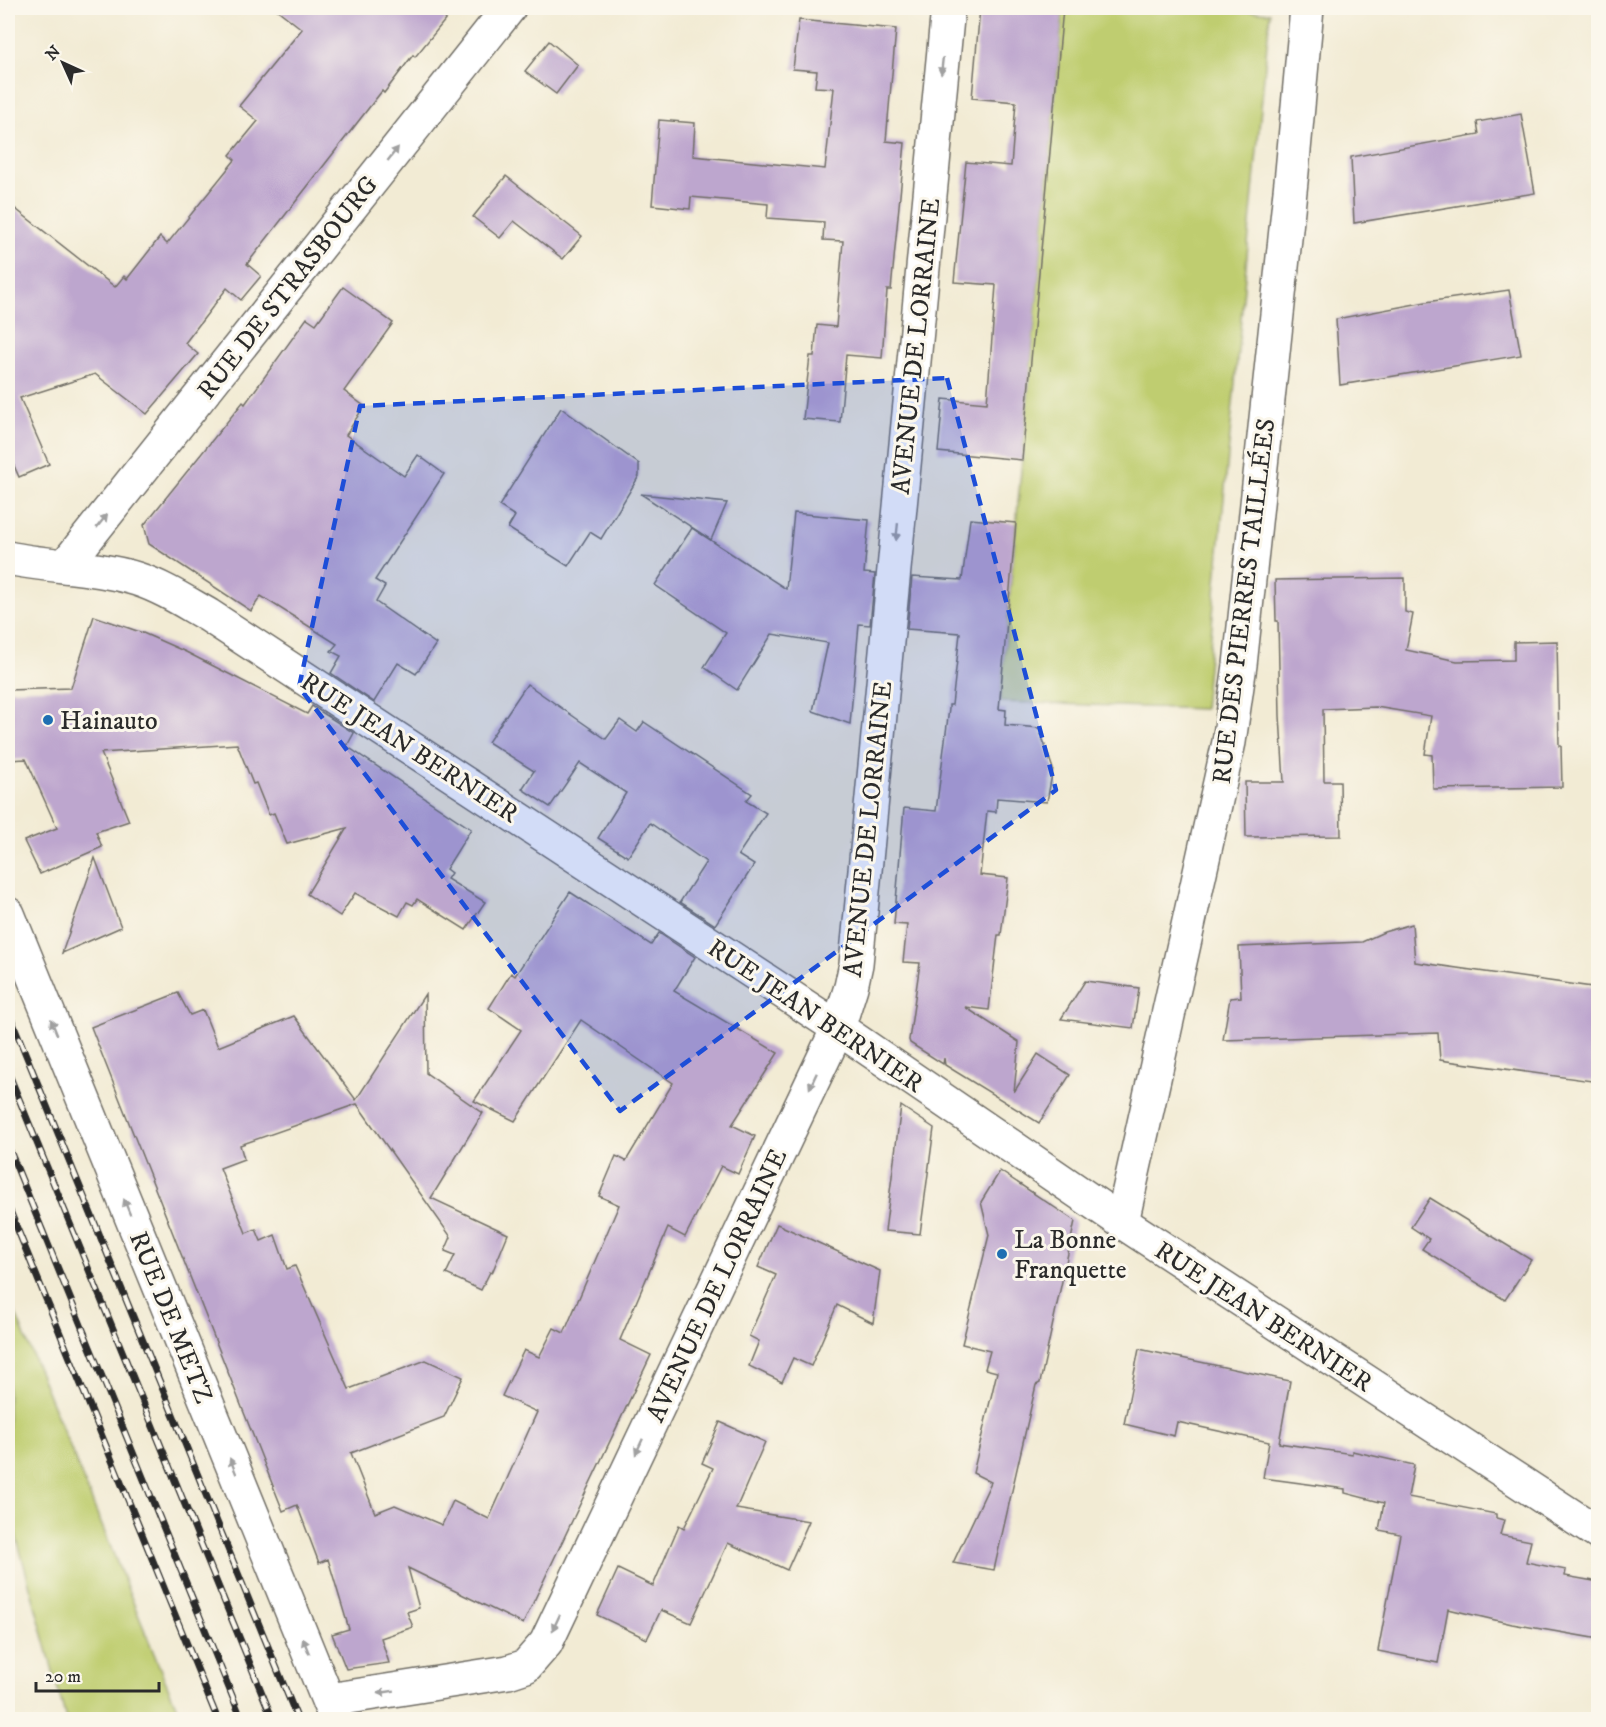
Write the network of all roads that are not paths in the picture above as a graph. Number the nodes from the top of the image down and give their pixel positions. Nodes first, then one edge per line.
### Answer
1 (508, 8) edge
2 (948, 8) edge
3 (1307, 8) edge
4 (8, 558) edge
5 (65, 566) junction
6 (8, 914) edge
7 (838, 1028) junction
8 (1122, 1222) junction
9 (1599, 1533) edge
10 (332, 1710) edge

5 -> 1 street, RUE DE STRASBOURG
2 -> 7 street, AVENUE DE LORRAINE
3 - 8 street, RUE DES PIERRES TAILLÉES
4 - 5 street, RUE JEAN BERNIER
5 - 7 street, RUE JEAN BERNIER
10 -> 6 street, RUE DE METZ
7 - 8 street, RUE JEAN BERNIER
7 -> 10 street, AVENUE DE LORRAINE
8 - 9 street, RUE JEAN BERNIER

